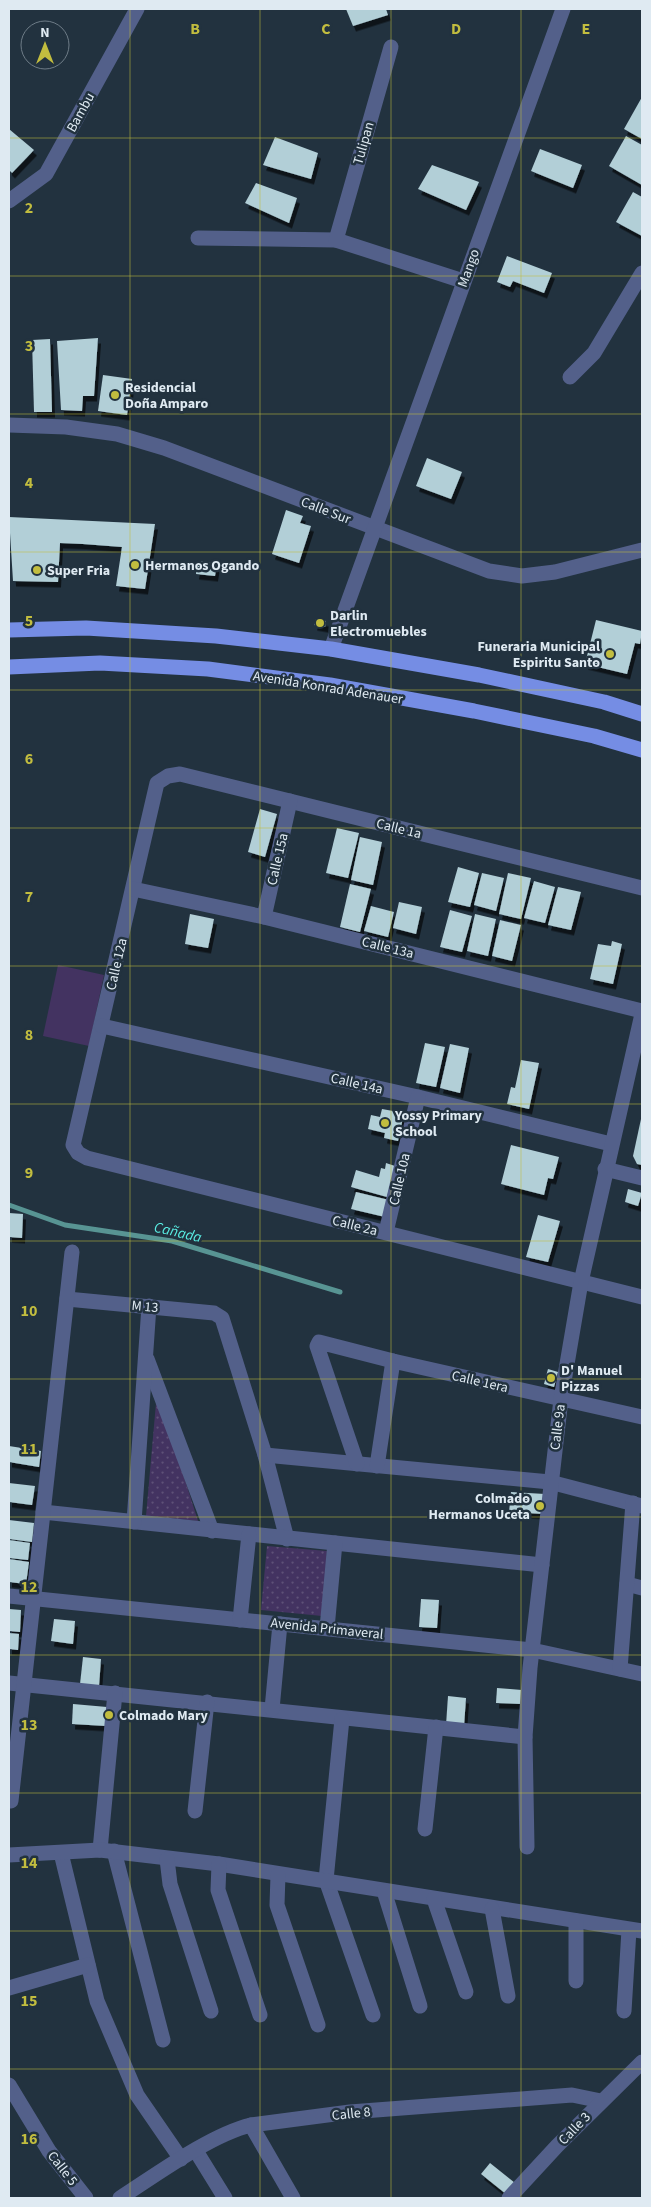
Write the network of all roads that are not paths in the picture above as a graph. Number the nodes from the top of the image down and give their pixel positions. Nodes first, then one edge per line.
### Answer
1 (137, 9) edge
2 (563, 9) edge
3 (391, 47) dead end
4 (9, 202) edge
5 (198, 238) dead end
6 (336, 240) junction
7 (642, 274) edge
8 (463, 281) junction
9 (570, 377) dead end
10 (9, 425) edge
11 (375, 528) junction
12 (642, 550) edge
13 (9, 630) edge
14 (331, 649) junction
15 (9, 667) edge
16 (642, 714) edge
17 (642, 750) edge
18 (157, 783) joint
19 (290, 801) junction
20 (642, 888) edge
21 (133, 889) junction
22 (264, 917) junction
23 (642, 1012) edge
24 (102, 1026) junction
25 (637, 1057) edge
26 (418, 1097) junction
27 (611, 1144) junction
28 (73, 1145) joint
29 (606, 1170) junction
30 (642, 1178) edge
31 (386, 1232) junction
32 (72, 1252) dead end
33 (581, 1282) junction
34 (642, 1297) edge
35 (67, 1299) junction
36 (149, 1306) junction
37 (145, 1354) junction
38 (393, 1361) junction
39 (561, 1398) junction
40 (642, 1417) edge
41 (265, 1455) junction
42 (357, 1464) junction
43 (377, 1466) junction
44 (550, 1482) junction
45 (637, 1505) edge
46 (43, 1512) junction
47 (134, 1522) junction
48 (212, 1530) junction
49 (249, 1534) junction
50 (287, 1539) junction
51 (335, 1543) junction
52 (542, 1564) junction
53 (627, 1584) junction
54 (642, 1588) edge
55 (9, 1596) edge
56 (34, 1599) junction
57 (240, 1620) junction
58 (280, 1624) junction
59 (327, 1628) junction
60 (532, 1650) junction
61 (620, 1669) junction
62 (642, 1674) edge
63 (9, 1683) edge
64 (24, 1684) junction
65 (115, 1694) junction
66 (207, 1702) junction
67 (272, 1709) junction
68 (342, 1719) junction
69 (436, 1728) junction
70 (525, 1737) junction
71 (12, 1763) edge
72 (11, 1801) dead end
73 (196, 1811) dead end
74 (425, 1830) dead end
75 (527, 1847) dead end
76 (107, 1850) junction
77 (61, 1853) junction
78 (9, 1855) edge
79 (166, 1859) junction
80 (219, 1864) junction
81 (278, 1875) junction
82 (326, 1880) junction
83 (384, 1891) junction
84 (434, 1899) junction
85 (492, 1909) junction
86 (576, 1922) junction
87 (636, 1930) edge
88 (88, 1965) junction
89 (576, 1981) dead end
90 (9, 1988) edge
91 (466, 1992) dead end
92 (508, 1996) dead end
93 (420, 2006) dead end
94 (211, 2011) dead end
95 (624, 2011) dead end
96 (260, 2015) dead end
97 (372, 2015) dead end
98 (318, 2025) dead end
99 (163, 2040) dead end
100 (642, 2062) edge
101 (9, 2085) edge
102 (601, 2101) junction
103 (251, 2125) junction
104 (196, 2151) junction
105 (181, 2159) junction
106 (86, 2198) edge
107 (120, 2198) edge
108 (225, 2198) edge
109 (293, 2198) edge
110 (510, 2198) edge

1 - 4 street, Bambu
2 - 8 street, Mango
3 - 6 street, Tulipan
5 - 6 street
6 - 8 street
7 - 9 street
8 - 11 street, Mango
10 - 11 street, Calle Sur
11 - 12 street, Calle Sur
11 - 14 street, Mango
13 - 14 main road
14 - 16 main road
15 - 17 main road, Avenida Konrad Adenauer
18 - 19 street, Calle 1a
18 - 21 street, Calle 12a
19 - 20 street, Calle 1a
19 - 22 street, Calle 15a
21 - 22 street, Calle 13a
21 - 24 street, Calle 12a
22 - 23 street, Calle 13a
23 - 25 street, Calle 9a
24 - 26 street, Calle 14a
24 - 28 street, Calle 12a
25 - 27 street, Calle 9a
26 - 27 street, Calle 14a
26 - 31 street, Calle 10a
27 - 29 street, Calle 9a
28 - 31 street, Calle 2a
29 - 30 street
29 - 33 street, Calle 9a
31 - 33 street, Calle 2a
32 - 35 street
33 - 34 street, Calle 2a
33 - 39 street, Calle 9a
35 - 36 street, M 13
35 - 46 street
36 - 37 street
36 - 41 street, M 13
37 - 47 street
37 - 48 street
38 - 39 street, Calle 1era
38 - 42 street, Calle 1era
38 - 43 street
39 - 40 street, Calle 1era
39 - 44 street, Calle 9a
41 - 42 street
41 - 50 street
42 - 43 street
43 - 44 street
44 - 45 street
44 - 52 street, Calle 9a
45 - 53 street
46 - 47 street
46 - 56 street
47 - 48 street
48 - 49 street
49 - 50 street
49 - 57 street
50 - 51 street
51 - 52 street
51 - 59 street
52 - 60 street, Calle 9a
53 - 54 street
53 - 61 street
55 - 56 street, Avenida Primaveral
56 - 57 street, Avenida Primaveral
56 - 64 street
57 - 58 street, Avenida Primaveral
58 - 59 street, Avenida Primaveral
58 - 67 street
59 - 60 street, Avenida Primaveral
60 - 61 street, Avenida Primaveral
60 - 70 street, Calle 9a
61 - 62 street, Avenida Primaveral
63 - 64 street
64 - 65 street
64 - 71 street
65 - 66 street
65 - 76 street
66 - 67 street
66 - 73 street
67 - 68 street
68 - 69 street
68 - 82 street
69 - 70 street
69 - 74 street
70 - 75 street, Calle 9a
71 - 72 street
76 - 77 street
76 - 79 street
76 - 99 street
77 - 78 street
77 - 88 street
79 - 80 street
79 - 94 street
80 - 81 street
80 - 96 street
81 - 82 street
81 - 98 street
82 - 83 street
82 - 97 street
83 - 84 street
83 - 93 street
84 - 85 street
84 - 91 street
85 - 86 street
85 - 92 street
86 - 87 street
86 - 89 street
87 - 95 street
88 - 90 street
88 - 105 street
100 - 102 street, Calle 3
101 - 106 street, Calle 5
102 - 103 street, Calle 8
102 - 110 street, Calle 3
103 - 104 street, Calle 8
103 - 109 street
104 - 105 street, Calle 8
104 - 108 street
105 - 107 street, Calle 8

